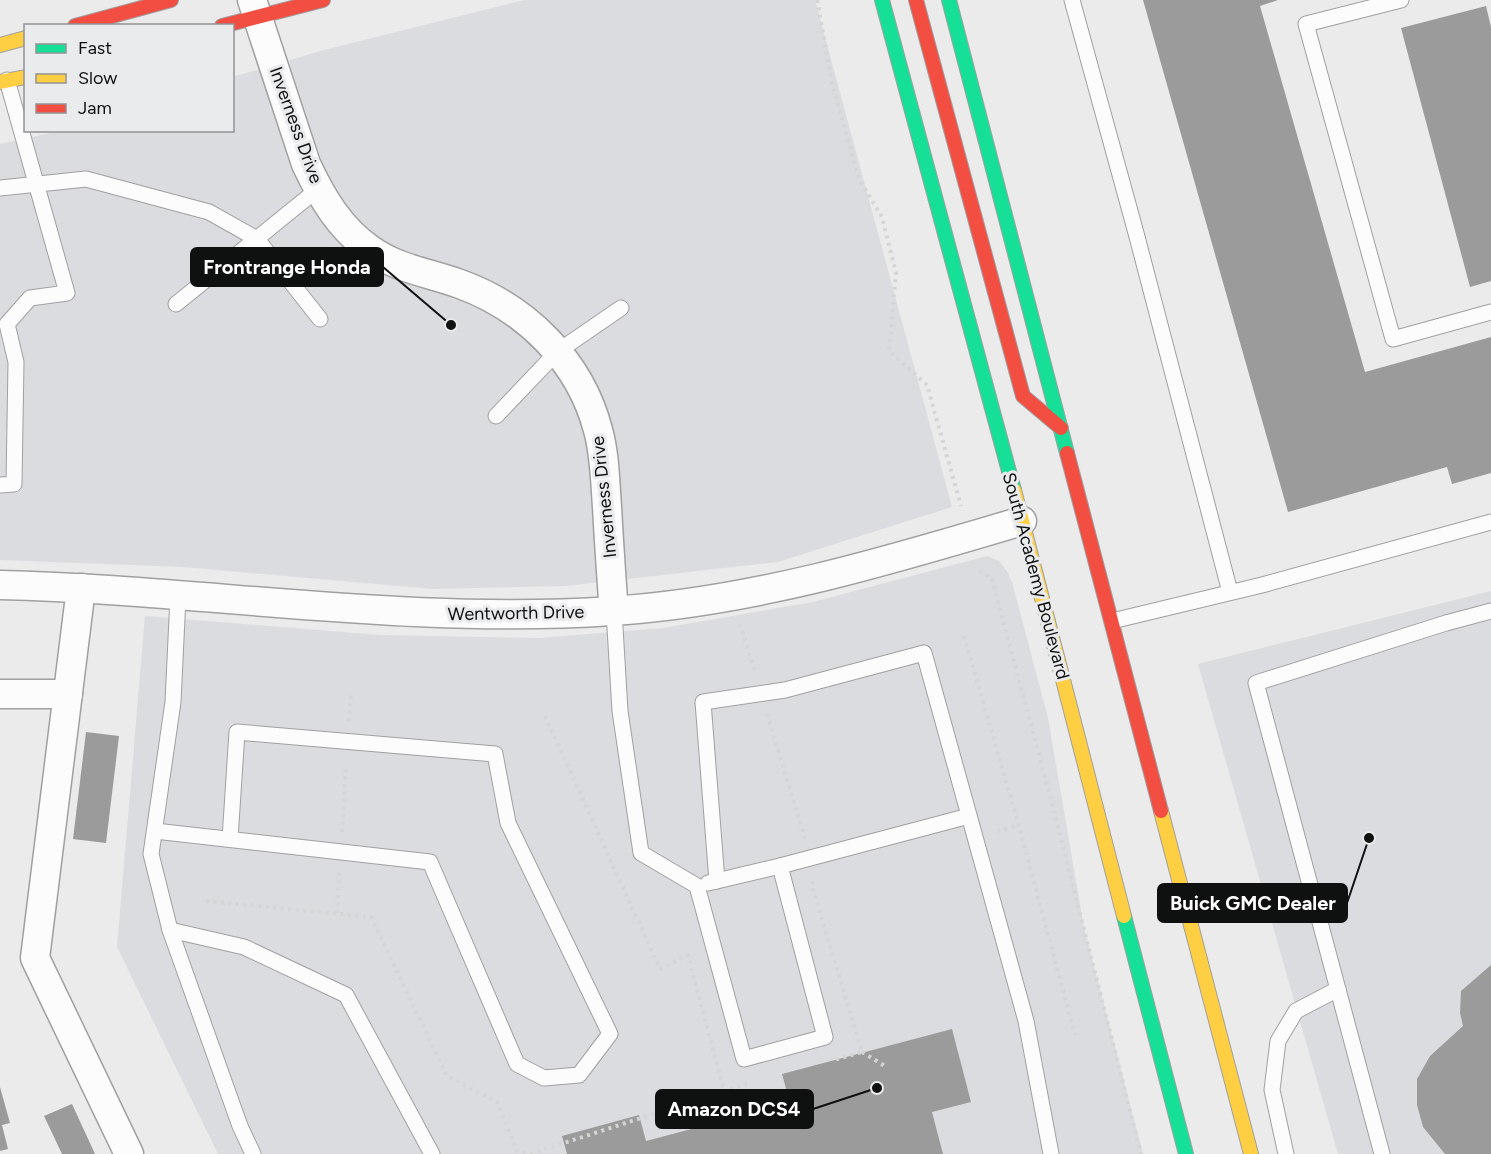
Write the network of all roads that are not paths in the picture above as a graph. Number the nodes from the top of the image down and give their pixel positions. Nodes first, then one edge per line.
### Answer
1 (171, 0) edge
2 (323, 0) edge
3 (882, 0) edge
4 (916, 0) edge
5 (949, 0) edge
6 (1072, 0) edge
7 (1401, 0) edge
8 (255, 8) edge
9 (82, 24) edge
10 (226, 24) edge
11 (24, 39) edge
12 (0, 45) edge
13 (24, 77) edge
14 (3, 81) edge
15 (37, 185) junction
16 (0, 188) edge
17 (318, 189) junction
18 (256, 239) junction
19 (176, 304) dead end
20 (621, 308) dead end
21 (1491, 312) edge
22 (320, 319) dead end
23 (557, 352) junction
24 (496, 416) dead end
25 (1061, 428) junction
26 (0, 485) edge
27 (1022, 521) junction
28 (1491, 522) edge
29 (0, 585) edge
30 (81, 588) junction
31 (1230, 592) junction
32 (178, 597) junction
33 (1491, 610) edge
34 (614, 611) junction
35 (1112, 621) junction
36 (0, 694) edge
37 (68, 694) junction
38 (969, 816) junction
39 (155, 831) junction
40 (230, 839) junction
41 (780, 866) junction
42 (717, 881) junction
43 (697, 886) junction
44 (170, 930) junction
45 (1338, 989) junction
46 (129, 1154) edge
47 (254, 1154) edge
48 (432, 1154) edge
49 (1051, 1154) edge
50 (1186, 1154) edge
51 (1251, 1154) edge
52 (1286, 1154) edge
53 (1382, 1154) edge

1 - 9 main road
2 - 8 main road
3 - 27 main road, South Academy Boulevard
4 - 25 main road
5 - 25 main road
6 - 31 lane
7 - 21 lane
8 - 10 main road
8 - 17 street, Inverness Drive
11 - 12 main road
13 - 14 main road
14 - 15 lane
15 - 16 lane
15 - 18 lane
15 - 26 lane
17 - 18 lane
17 - 23 street, Inverness Drive
18 - 19 lane
18 - 22 lane
20 - 23 lane
23 - 24 lane
23 - 34 street, Inverness Drive
25 - 35 main road
27 - 34 street, Wentworth Drive
27 - 50 main road, South Academy Boulevard
28 - 31 lane
29 - 30 street, Wentworth Drive
30 - 32 street, Wentworth Drive
30 - 37 street
31 - 35 lane
32 - 34 street, Wentworth Drive
32 - 39 lane
33 - 45 lane
34 - 43 lane
35 - 51 main road
36 - 37 street
37 - 46 street
38 - 41 lane
38 - 42 lane
38 - 49 lane
39 - 40 lane
39 - 44 lane
40 - 40 lane
41 - 42 lane
41 - 43 lane
42 - 43 lane
44 - 47 lane
44 - 48 lane
45 - 52 lane
45 - 53 lane

